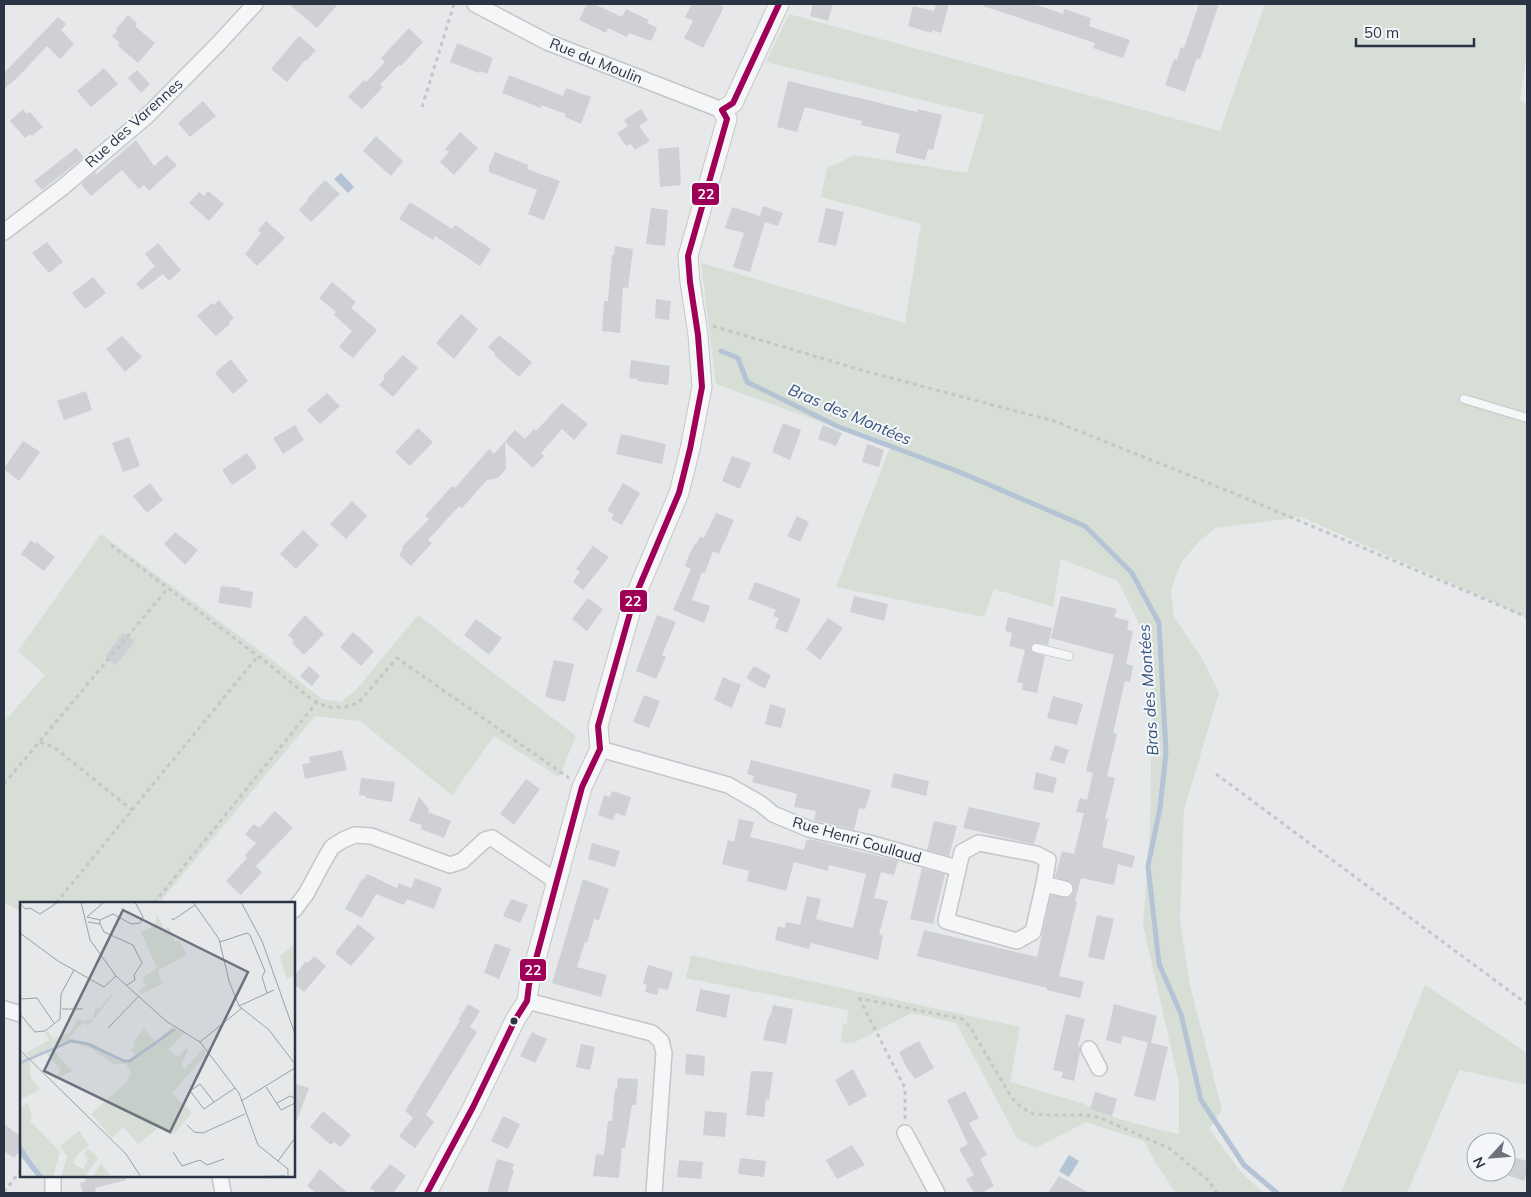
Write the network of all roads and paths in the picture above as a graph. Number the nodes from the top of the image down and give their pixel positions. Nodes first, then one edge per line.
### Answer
1 (255, 4) edge
2 (454, 4) edge
3 (475, 4) edge
4 (779, 4) edge
5 (422, 107) dead end
6 (722, 110) junction
7 (4, 232) edge
8 (696, 321) junction
9 (1464, 399) dead end
10 (1527, 418) edge
11 (111, 545) dead end
12 (168, 588) junction
13 (1527, 618) edge
14 (1036, 648) dead end
15 (258, 656) junction
16 (1069, 656) dead end
17 (317, 702) junction
18 (40, 742) junction
19 (600, 749) junction
20 (1216, 774) dead end
21 (4, 784) edge
22 (582, 787) junction
23 (132, 810) junction
24 (957, 868) junction
25 (556, 881) junction
26 (1044, 884) junction
27 (1065, 889) dead end
28 (57, 902) edge
29 (155, 902) edge
30 (295, 909) edge
31 (527, 1001) junction
32 (1527, 1004) edge
33 (4, 1009) edge
34 (20, 1014) edge
35 (1089, 1049) dead end
36 (1099, 1068) dead end
37 (905, 1132) joint
38 (20, 1171) edge
39 (53, 1177) edge
40 (220, 1177) edge
41 (4, 1192) edge
42 (53, 1193) edge
43 (223, 1193) edge
44 (427, 1193) edge
45 (654, 1193) edge
46 (937, 1193) edge
47 (1218, 1193) edge

1 - 7 street, Rue des Varennes
2 - 5 path
3 - 6 street, Rue du Moulin
4 - 6 street
6 - 8 street
8 - 13 path
8 - 19 street
9 - 10 lane
11 - 12 path
12 - 15 path
12 - 18 path
14 - 16 lane
15 - 17 path
15 - 23 path
17 - 22 path
17 - 29 path
18 - 21 path
18 - 23 path
19 - 22 street
19 - 24 street, Rue Henri Coullaud
20 - 32 path
22 - 25 street
23 - 28 path
24 - 26 street
24 - 26 street
25 - 30 street
25 - 31 street
26 - 27 street
31 - 44 street
31 - 45 street
33 - 34 street
35 - 36 street
37 - 46 street
37 - 47 path
38 - 41 path
39 - 42 street
40 - 43 street

